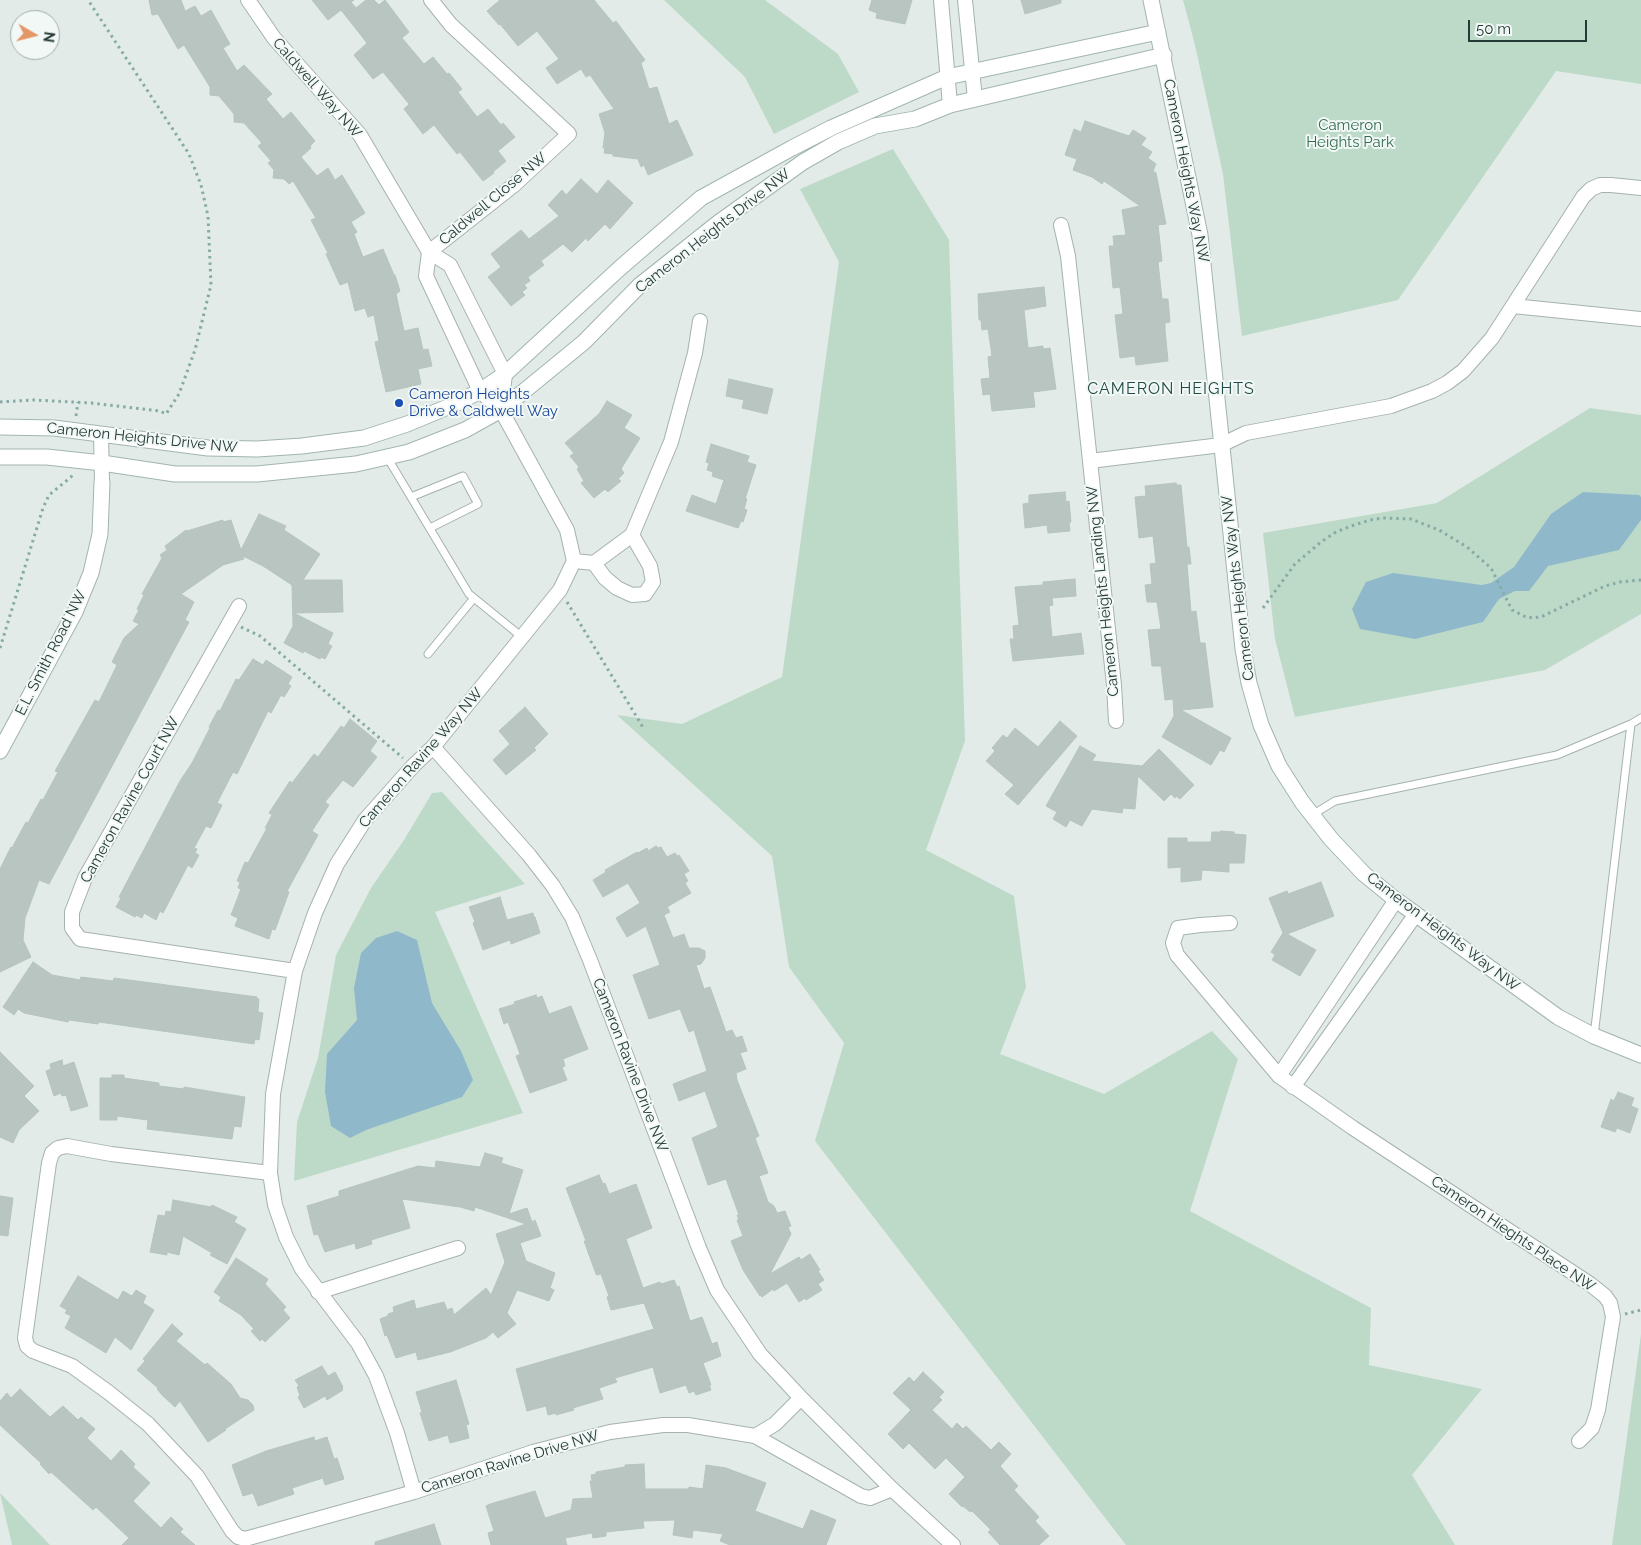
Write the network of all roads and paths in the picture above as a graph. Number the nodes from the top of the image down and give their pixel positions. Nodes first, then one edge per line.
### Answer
1 (88, 0) edge
2 (248, 0) edge
3 (431, 0) edge
4 (940, 0) edge
5 (965, 0) edge
6 (1151, 0) edge
7 (1158, 32) junction
8 (1164, 55) junction
9 (972, 72) junction
10 (947, 77) junction
11 (974, 99) junction
12 (950, 106) junction
13 (1641, 188) edge
14 (1061, 225) dead end
15 (429, 252) junction
16 (1514, 306) junction
17 (1641, 319) edge
18 (700, 321) dead end
19 (505, 374) junction
20 (480, 391) junction
21 (0, 402) edge
22 (78, 402) junction
23 (501, 410) junction
24 (0, 427) edge
25 (75, 431) junction
26 (102, 434) junction
27 (1221, 444) junction
28 (0, 457) edge
29 (387, 457) junction
30 (73, 460) junction
31 (1090, 461) junction
32 (102, 463) junction
33 (102, 482) joint
34 (411, 497) junction
35 (430, 528) junction
36 (632, 535) junction
37 (574, 562) junction
38 (594, 563) junction
39 (1641, 580) edge
40 (560, 590) junction
41 (474, 598) junction
42 (239, 606) dead end
43 (1263, 608) dead end
44 (230, 622) junction
45 (522, 637) junction
46 (0, 648) edge
47 (428, 654) dead end
48 (1641, 718) edge
49 (1116, 721) dead end
50 (1630, 724) junction
51 (644, 729) dead end
52 (432, 747) junction
53 (0, 750) edge
54 (413, 766) junction
55 (1312, 815) junction
56 (1396, 900) junction
57 (1416, 914) junction
58 (1230, 923) dead end
59 (295, 971) junction
60 (1594, 1036) junction
61 (1641, 1055) edge
62 (1279, 1076) junction
63 (1293, 1087) junction
64 (270, 1172) junction
65 (458, 1248) dead end
66 (318, 1292) junction
67 (801, 1398) junction
68 (755, 1436) junction
69 (1579, 1441) dead end
70 (892, 1488) junction
71 (414, 1492) junction
72 (954, 1545) edge

1 - 22 path
2 - 15 street, Caldwell Way NW
3 - 15 street, Caldwell Close NW
4 - 10 street
5 - 9 street
6 - 7 street, Cameron Heights Way NW
7 - 8 street, Cameron Heights Way NW
7 - 9 street, Cameron Heights Drive NW
8 - 11 street, Cameron Heights Drive NW
8 - 27 street, Cameron Heights Way NW
9 - 10 street, Cameron Heights Drive NW
9 - 11 street
10 - 12 street
10 - 19 street, Cameron Heights Drive NW
11 - 12 street, Cameron Heights Drive NW
12 - 23 street, Cameron Heights Drive NW
13 - 16 street
14 - 31 street, Cameron Heights Landing NW
15 - 19 street, Caldwell Way NW
15 - 20 street, Caldwell Close NW
16 - 17 street
16 - 27 street
18 - 36 street
19 - 20 street, Cameron Heights Drive NW
19 - 23 street
20 - 23 street, Caldwell Close NW
20 - 26 street, Cameron Heights Drive NW
21 - 22 path
22 - 25 path
23 - 29 street, Cameron Heights Drive NW
23 - 37 street
24 - 25 street, Cameron Heights Drive NW
25 - 26 street, Cameron Heights Drive NW
26 - 32 street, E.L. Smith Road NW
27 - 31 street
27 - 55 street, Cameron Heights Way NW
28 - 30 street, Cameron Heights Drive NW
29 - 32 street, Cameron Heights Drive NW
29 - 34 lane
30 - 32 street, Cameron Heights Drive NW
30 - 46 path
31 - 49 street, Cameron Heights Landing NW
32 - 33 street, E.L. Smith Road NW
33 - 53 street, E.L. Smith Road NW
34 - 35 lane
34 - 35 lane
35 - 41 lane
36 - 38 street
36 - 38 street
37 - 38 street
37 - 40 street, Cameron Ravine Way NW
39 - 43 path
40 - 45 street, Cameron Ravine Way NW
40 - 51 path
41 - 45 lane
41 - 47 lane
42 - 44 street, Cameron Ravine Court NW
44 - 54 path
44 - 59 street, Cameron Ravine Court NW
45 - 52 street, Cameron Ravine Way NW
48 - 50 lane
50 - 55 lane
50 - 60 lane
52 - 54 street, Cameron Ravine Way NW
52 - 67 street, Cameron Ravine Drive NW
54 - 59 street, Cameron Ravine Way NW
55 - 56 street, Cameron Heights Way NW
56 - 57 street, Cameron Heights Way NW
56 - 62 street
57 - 60 street, Cameron Heights Way NW
57 - 63 street
58 - 62 street, Cameron Hieghts Place NW
59 - 64 street, Cameron Ravine Way NW
60 - 61 street, Cameron Heights Way NW
62 - 63 street, Cameron Hieghts Place NW
63 - 69 street, Cameron Hieghts Place NW
64 - 66 street, Cameron Ravine Way NW
64 - 71 street, Cameron Ravine Drive NW
65 - 66 street
66 - 71 street, Cameron Ravine Way NW
67 - 68 street
67 - 70 street, Cameron Ravine Drive NW
68 - 70 street, Cameron Ravine Drive NW
68 - 71 street, Cameron Ravine Drive NW
70 - 72 street, Cameron Ravine Drive NW

